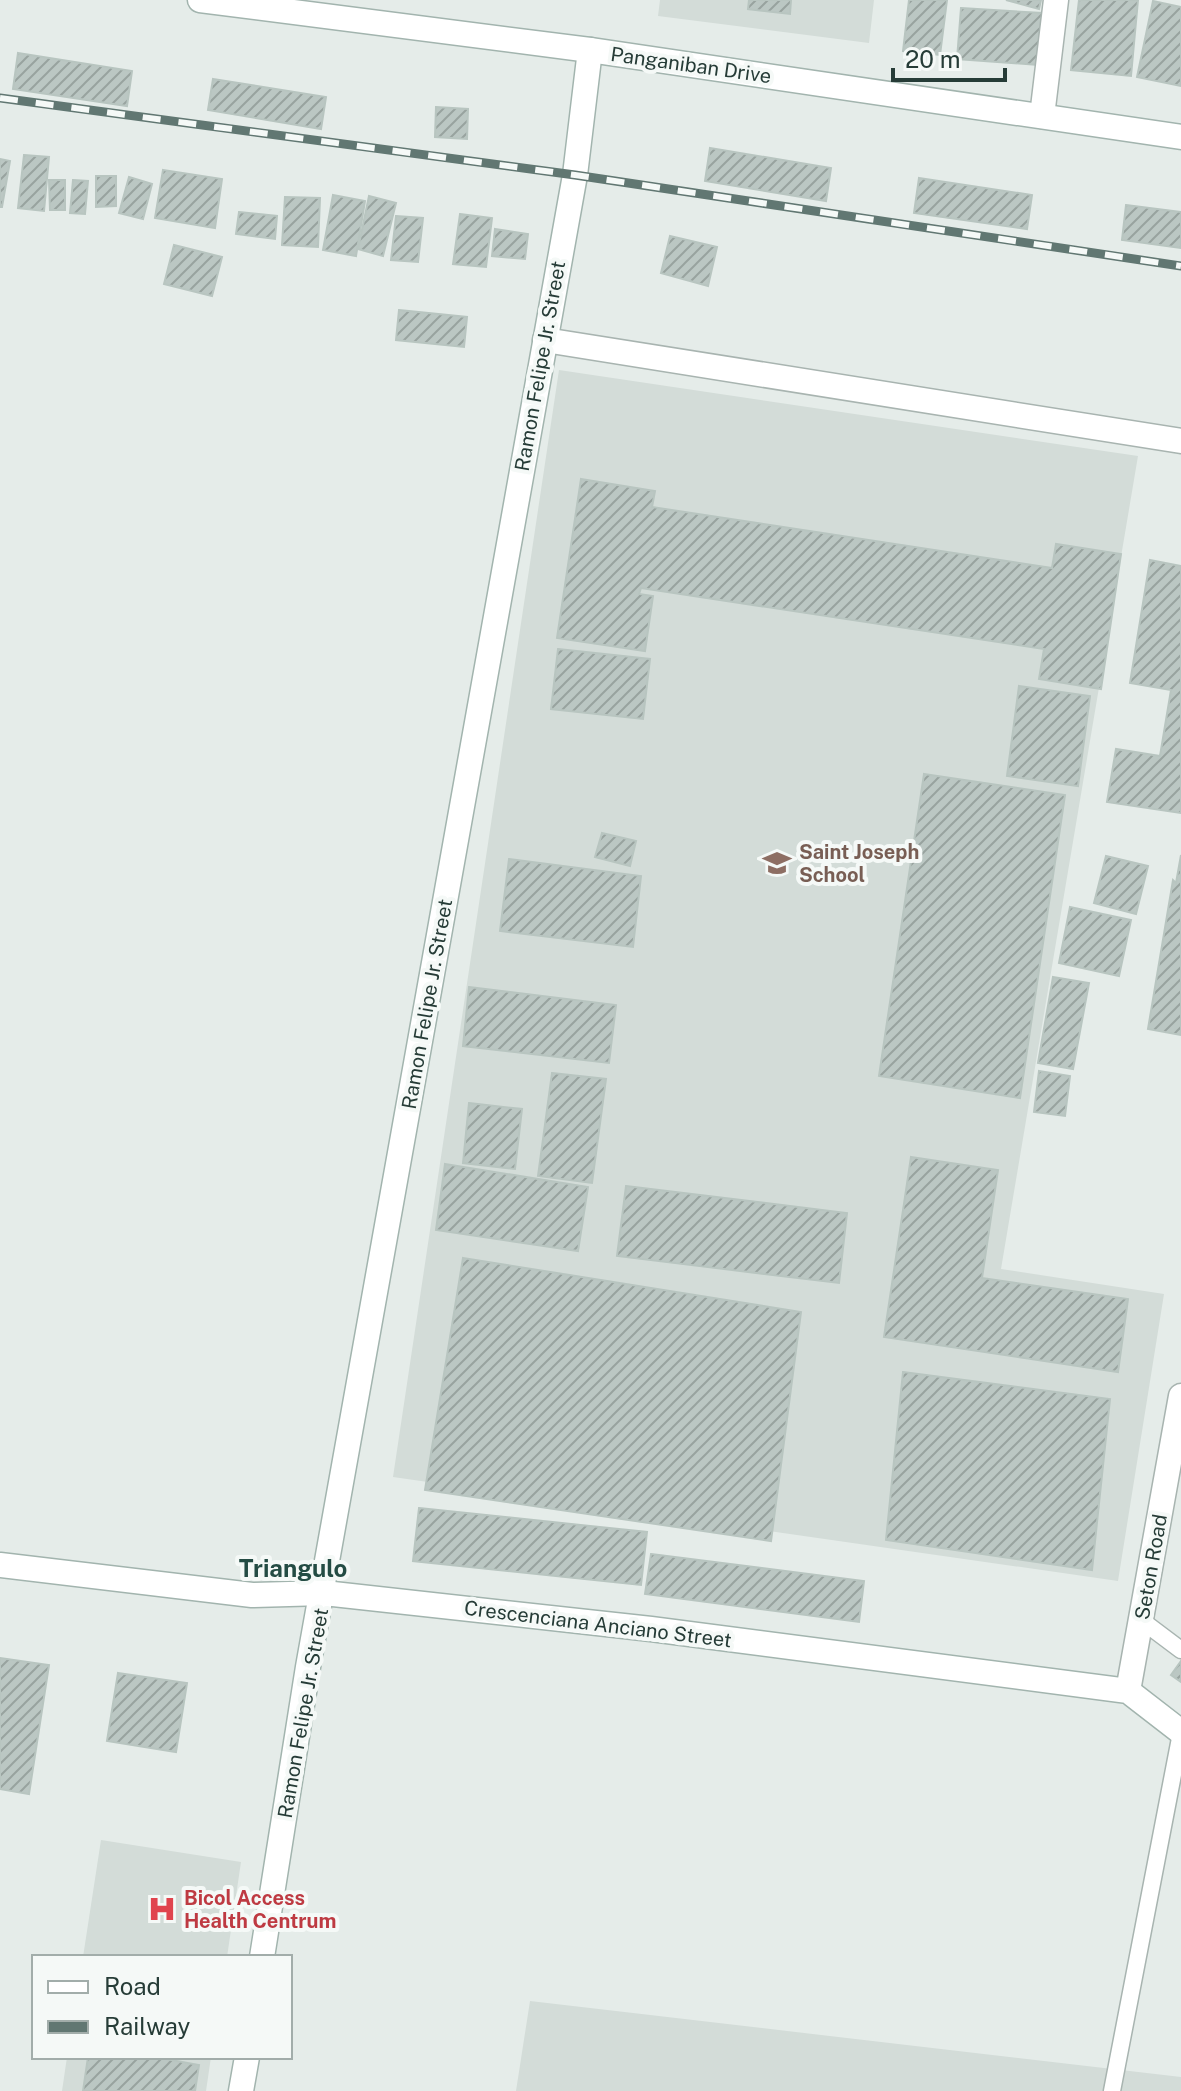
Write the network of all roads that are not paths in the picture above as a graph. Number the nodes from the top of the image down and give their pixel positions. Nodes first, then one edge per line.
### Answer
1 (200, 0) edge
2 (1056, 0) edge
3 (590, 50) junction
4 (1042, 116) junction
5 (1181, 137) edge
6 (545, 340) junction
7 (1181, 441) edge
8 (1181, 1396) edge
9 (1176, 1455) edge
10 (0, 1565) edge
11 (324, 1593) junction
12 (1141, 1620) junction
13 (1181, 1650) edge
14 (1128, 1691) junction
15 (1181, 1732) edge
16 (262, 1955) edge
17 (247, 2059) edge
18 (241, 2091) edge
19 (1112, 2091) edge

1 - 3 street, Panganiban Drive
2 - 4 street
3 - 4 street, Panganiban Drive
3 - 6 street, Ramon Felipe Jr. Street
4 - 5 street, Panganiban Drive
6 - 7 street
6 - 11 street, Ramon Felipe Jr. Street
8 - 9 street, Seton Road
9 - 12 street, Seton Road
10 - 11 street, Crescenciana Anciano Street
11 - 14 street, Crescenciana Anciano Street
11 - 16 street, Ramon Felipe Jr. Street
12 - 13 lane
12 - 14 street, Seton Road
14 - 15 street
15 - 19 lane
17 - 18 street

